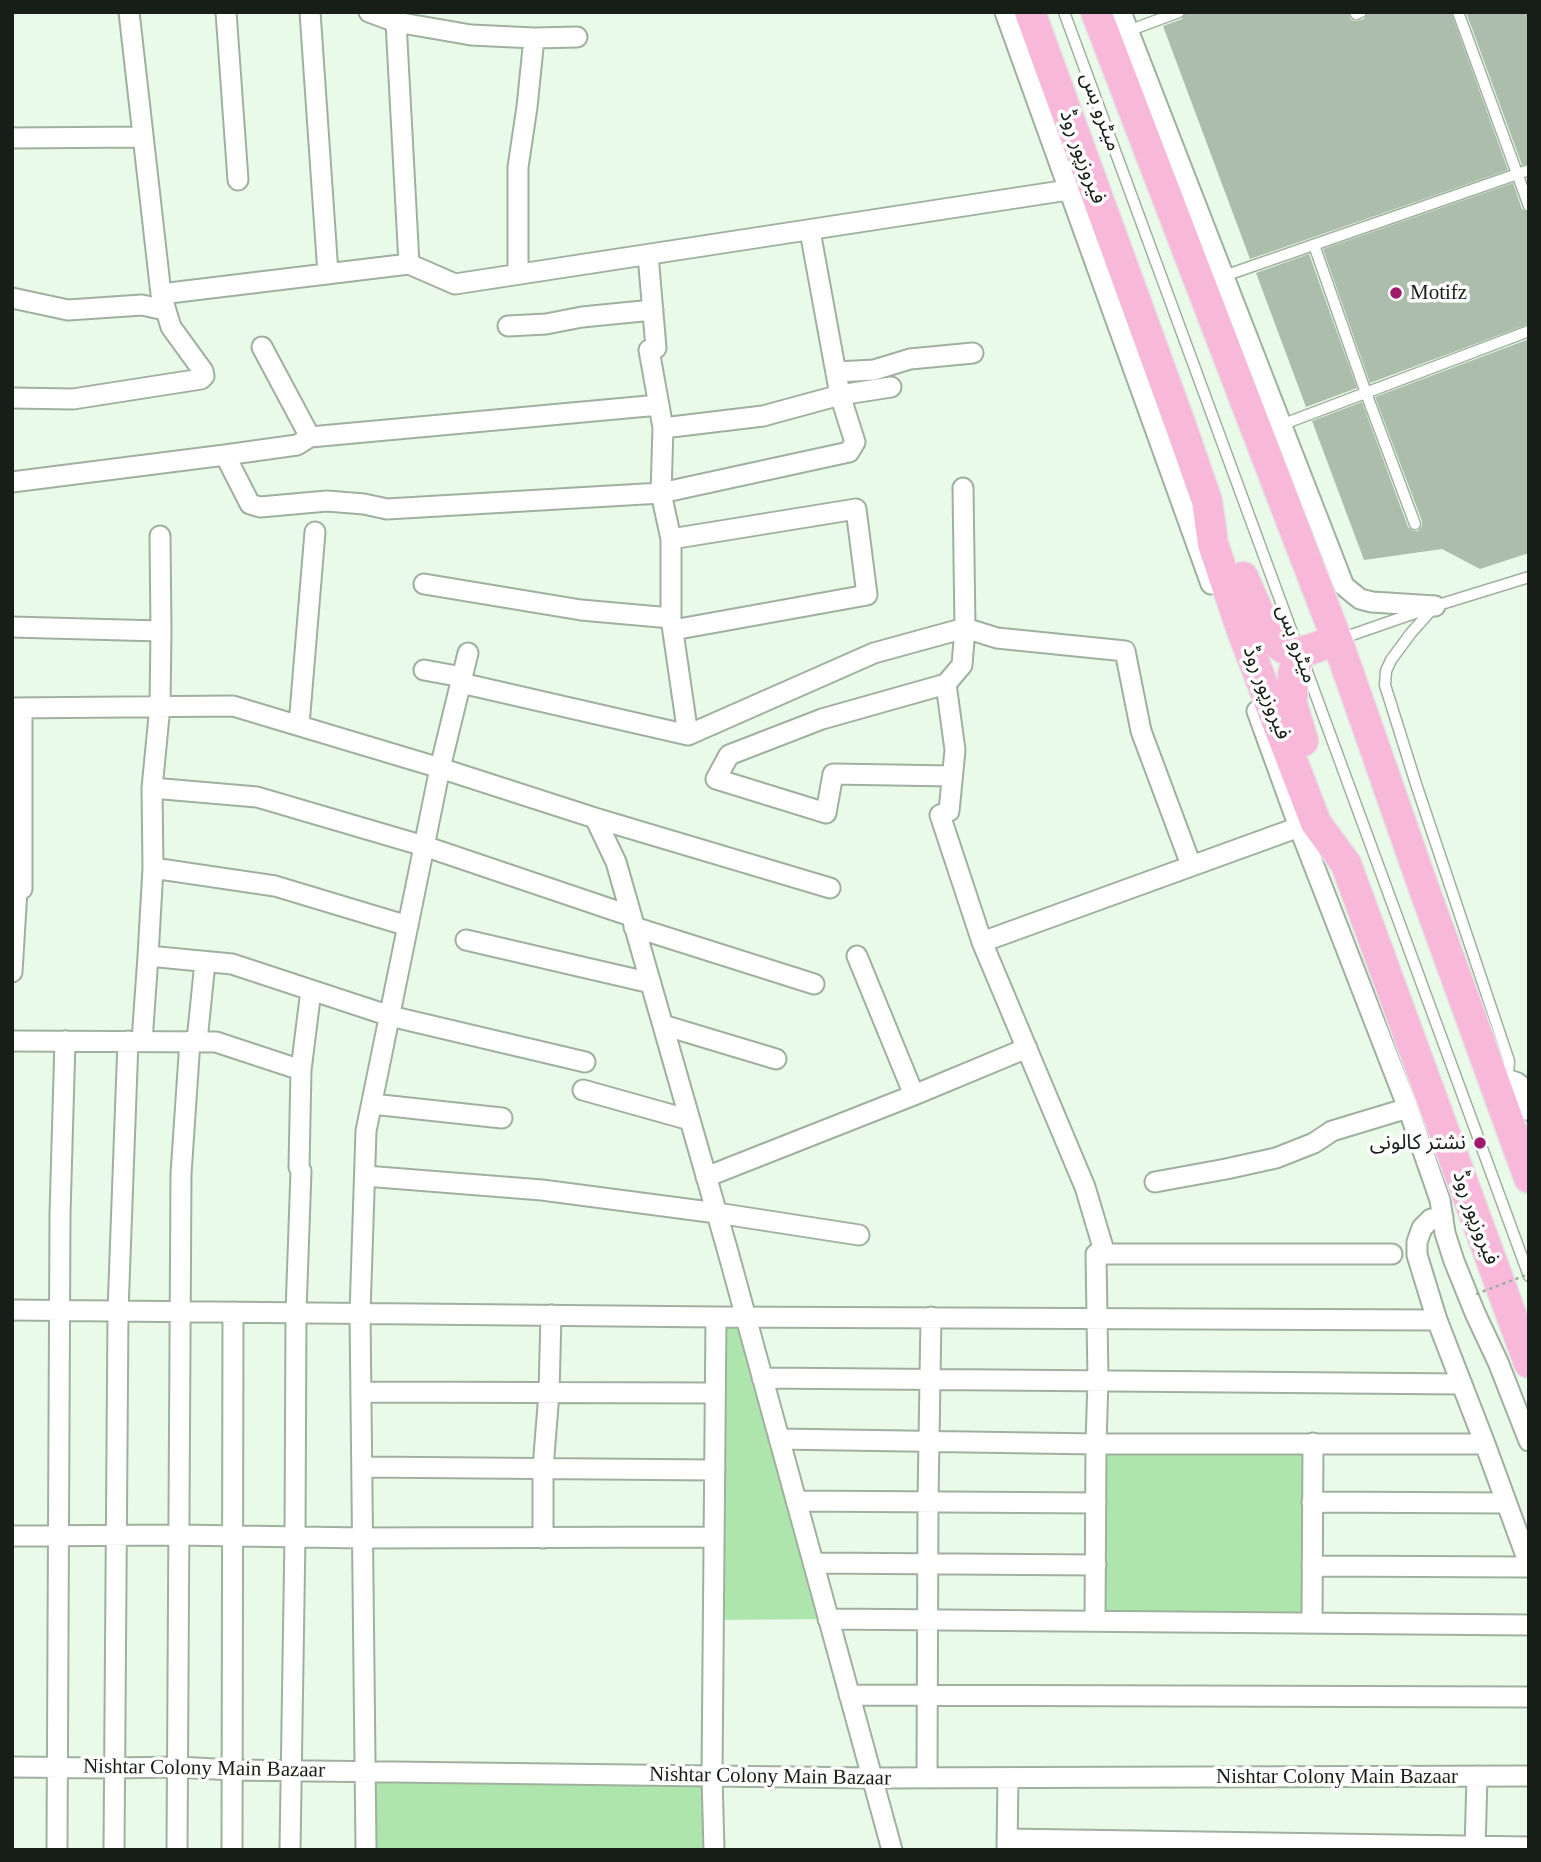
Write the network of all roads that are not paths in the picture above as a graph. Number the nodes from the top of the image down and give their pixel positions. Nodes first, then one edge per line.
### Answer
1 (129, 12) edge
2 (226, 12) edge
3 (310, 12) edge
4 (369, 12) edge
5 (1005, 12) edge
6 (1030, 12) edge
7 (1064, 12) edge
8 (1096, 12) edge
9 (1179, 12) edge
10 (1355, 12) edge
11 (1362, 12) edge
12 (1458, 12) edge
13 (396, 22) junction
14 (1124, 22) edge
15 (577, 37) dead end
16 (534, 38) junction
17 (143, 137) junction
18 (12, 138) edge
19 (1529, 170) edge
20 (1518, 174) junction
21 (238, 180) dead end
22 (1068, 190) junction
23 (1529, 206) edge
24 (810, 231) junction
25 (1314, 245) junction
26 (648, 255) junction
27 (409, 264) junction
28 (328, 274) junction
29 (518, 274) junction
30 (1224, 276) junction
31 (12, 298) edge
32 (163, 302) junction
33 (653, 310) junction
34 (508, 326) dead end
35 (1529, 331) edge
36 (262, 347) dead end
37 (973, 352) dead end
38 (836, 372) junction
39 (891, 387) dead end
40 (1366, 393) junction
41 (840, 395) junction
42 (12, 398) edge
43 (659, 405) junction
44 (1163, 413) junction
45 (1281, 425) junction
46 (663, 428) junction
47 (310, 437) junction
48 (225, 455) junction
49 (12, 482) edge
50 (963, 488) dead end
51 (661, 493) junction
52 (1206, 501) junction
53 (1305, 522) junction
54 (1415, 524) dead end
55 (315, 531) dead end
56 (160, 536) dead end
57 (671, 539) junction
58 (1529, 577) edge
59 (424, 584) dead end
60 (1436, 606) junction
61 (672, 624) junction
62 (12, 627) edge
63 (965, 628) junction
64 (161, 631) junction
65 (1337, 640) junction
66 (468, 653) dead end
67 (1300, 653) junction
68 (424, 670) dead end
69 (462, 680) junction
70 (946, 684) junction
71 (160, 706) junction
72 (17, 708) edge
73 (299, 726) junction
74 (688, 735) junction
75 (440, 768) junction
76 (952, 776) junction
77 (152, 788) junction
78 (595, 818) junction
79 (1300, 827) junction
80 (424, 846) junction
81 (1346, 864) junction
82 (1191, 865) junction
83 (153, 868) junction
84 (830, 888) dead end
85 (633, 921) junction
86 (408, 926) junction
87 (466, 940) dead end
88 (982, 942) junction
89 (148, 956) junction
90 (857, 956) dead end
91 (205, 962) junction
92 (12, 972) edge
93 (650, 983) junction
94 (814, 984) dead end
95 (311, 990) junction
96 (390, 1016) junction
97 (1389, 1022) junction
98 (663, 1025) junction
99 (12, 1041) edge
100 (65, 1041) junction
101 (135, 1041) junction
102 (193, 1041) junction
103 (1027, 1048) junction
104 (776, 1059) dead end
105 (585, 1062) dead end
106 (301, 1070) junction
107 (1495, 1083) junction
108 (583, 1090) dead end
109 (914, 1096) junction
110 (372, 1104) junction
111 (1408, 1108) junction
112 (1529, 1108) edge
113 (502, 1118) dead end
114 (690, 1120) junction
115 (365, 1176) junction
116 (706, 1177) junction
117 (1529, 1178) edge
118 (1155, 1182) dead end
119 (717, 1213) junction
120 (1443, 1217) junction
121 (859, 1235) dead end
122 (1105, 1254) junction
123 (1392, 1254) dead end
124 (1529, 1275) edge
125 (60, 1309) junction
126 (12, 1310) edge
127 (118, 1311) junction
128 (180, 1311) junction
129 (233, 1312) junction
130 (296, 1312) junction
131 (360, 1313) junction
132 (551, 1314) junction
133 (716, 1317) junction
134 (746, 1317) junction
135 (931, 1317) junction
136 (1098, 1317) junction
137 (1437, 1320) junction
138 (1529, 1363) edge
139 (762, 1378) junction
140 (931, 1380) junction
141 (1098, 1380) junction
142 (1462, 1384) junction
143 (361, 1392) junction
144 (549, 1393) junction
145 (715, 1393) junction
146 (779, 1439) junction
147 (930, 1440) junction
148 (1529, 1441) edge
149 (1312, 1443) junction
150 (1096, 1444) junction
151 (1485, 1444) junction
152 (362, 1467) junction
153 (543, 1468) junction
154 (715, 1469) junction
155 (796, 1501) junction
156 (928, 1502) junction
157 (1312, 1502) junction
158 (1096, 1503) junction
159 (1506, 1503) junction
160 (179, 1535) junction
161 (12, 1536) edge
162 (116, 1536) junction
163 (234, 1536) junction
164 (295, 1536) junction
165 (59, 1537) junction
166 (362, 1538) junction
167 (543, 1538) junction
168 (714, 1538) junction
169 (813, 1563) junction
170 (929, 1564) junction
171 (1096, 1565) junction
172 (1529, 1565) edge
173 (1312, 1566) junction
174 (828, 1619) junction
175 (928, 1620) junction
176 (1095, 1621) junction
177 (1312, 1623) junction
178 (1529, 1625) edge
179 (928, 1694) junction
180 (849, 1695) junction
181 (1529, 1697) edge
182 (12, 1767) edge
183 (57, 1767) junction
184 (178, 1767) junction
185 (114, 1768) junction
186 (233, 1770) junction
187 (291, 1771) junction
188 (365, 1771) junction
189 (712, 1776) junction
190 (1477, 1776) junction
191 (1529, 1776) edge
192 (871, 1778) junction
193 (927, 1778) junction
194 (1007, 1778) junction
195 (1007, 1844) edge
196 (1529, 1847) edge
197 (1475, 1849) edge
198 (57, 1850) edge
199 (114, 1850) edge
200 (177, 1850) edge
201 (232, 1850) edge
202 (290, 1850) edge
203 (366, 1850) edge
204 (714, 1850) edge
205 (891, 1850) edge

1 - 17 street
2 - 21 street
3 - 28 street
4 - 13 street
5 - 22 street
6 - 44 main road, فیروزپور روڈ
7 - 67 lane, میٹرو بس
8 - 53 main road
9 - 14 lane
10 - 11 lane
12 - 20 lane
13 - 16 street
13 - 27 street
14 - 30 street
15 - 16 street
16 - 29 street
17 - 18 street
17 - 32 street
19 - 20 lane
20 - 23 lane
20 - 25 lane
22 - 24 street
22 - 44 street
24 - 26 street
24 - 38 street
25 - 30 lane
25 - 40 lane
26 - 29 street
26 - 33 street
27 - 28 street
27 - 29 street
28 - 32 street
30 - 45 street
31 - 32 street
32 - 42 street
33 - 34 street
33 - 43 street
35 - 40 lane
36 - 47 street
37 - 38 street
38 - 41 street
39 - 41 street
40 - 45 lane
40 - 54 lane
41 - 46 street
41 - 51 street
43 - 46 street
43 - 47 street
44 - 52 main road, فیروزپور روڈ
44 - 79 street
45 - 53 street
46 - 51 street
47 - 48 street
48 - 49 street
48 - 51 street
50 - 63 street
51 - 57 street
52 - 67 main road
52 - 81 main road, فیروزپور روڈ
53 - 60 street
53 - 65 main road
55 - 73 street
56 - 64 street
57 - 61 street
57 - 61 street
58 - 60 lane
59 - 61 street
60 - 65 lane
60 - 107 lane
61 - 74 street
62 - 64 street
63 - 70 street
63 - 74 street
63 - 82 street
64 - 71 street
65 - 67 main road
65 - 107 main road
66 - 69 street
67 - 81 main road
67 - 124 lane, میٹرو بس
68 - 69 street
69 - 74 street
69 - 75 street
70 - 76 street
70 - 76 street
71 - 72 street
71 - 73 street
71 - 77 street
72 - 92 street
73 - 75 street
75 - 78 street
75 - 80 street
76 - 88 street
77 - 80 street
77 - 83 street
78 - 84 street
78 - 85 street
79 - 82 street
79 - 97 street
80 - 85 street
80 - 86 street
81 - 97 main road, فیروزپور روڈ
82 - 88 street
83 - 86 street
83 - 89 street
85 - 93 street
85 - 94 street
86 - 96 street
87 - 93 street
88 - 103 street
89 - 91 street
89 - 101 street
90 - 109 street
91 - 95 street
91 - 102 street
93 - 98 street
95 - 96 street
95 - 106 street
96 - 105 street
96 - 110 street
97 - 111 street
97 - 138 main road, فیروزپور روڈ
98 - 104 street
98 - 114 street
99 - 100 street
100 - 101 street
100 - 125 street
101 - 102 street
101 - 127 street
102 - 106 street
102 - 128 street
103 - 109 street
103 - 122 street
106 - 130 street
107 - 112 street
107 - 117 main road
108 - 114 street
109 - 116 street
110 - 113 street
110 - 115 street
111 - 118 street
111 - 120 street
114 - 116 street
115 - 119 street
115 - 131 street
116 - 119 street
119 - 121 street
119 - 134 street
120 - 137 street
120 - 148 street
122 - 123 street
122 - 136 street
125 - 126 street
125 - 127 street
125 - 165 street
127 - 128 street
127 - 162 street
128 - 129 street
128 - 160 street
129 - 130 street
129 - 163 street
130 - 131 street
130 - 164 street
131 - 132 street
131 - 143 street
132 - 133 street
132 - 144 street
133 - 134 street
133 - 145 street
134 - 135 street
134 - 139 street
135 - 136 street
135 - 140 street
136 - 137 street
136 - 141 street
137 - 142 street
139 - 140 street
139 - 146 street
140 - 141 street
140 - 147 street
141 - 142 street
141 - 150 street
142 - 151 street
143 - 144 street
143 - 152 street
144 - 145 street
144 - 153 street
145 - 154 street
146 - 147 street
146 - 155 street
147 - 150 street
147 - 156 street
149 - 150 street
149 - 151 street
149 - 157 street
150 - 158 street
151 - 159 street
152 - 153 street
152 - 166 street
153 - 154 street
153 - 167 street
154 - 168 street
155 - 156 street
155 - 169 street
156 - 158 street
156 - 170 street
157 - 159 street
157 - 173 street
158 - 171 street
159 - 172 street
160 - 162 street
160 - 163 street
160 - 184 street
161 - 165 street
162 - 165 street
162 - 185 street
163 - 164 street
163 - 186 street
164 - 166 street
164 - 187 street
165 - 183 street
166 - 167 street
166 - 188 street
167 - 168 street
168 - 189 street
169 - 170 street
169 - 174 street
170 - 171 street
170 - 175 street
171 - 176 street
172 - 173 street
173 - 177 street
174 - 175 street
174 - 180 street
175 - 176 street
175 - 179 street
176 - 177 street
177 - 178 street
179 - 180 street
179 - 181 street
179 - 193 street
180 - 192 street
182 - 183 street, Nishtar Colony Main Bazaar
183 - 185 street, Nishtar Colony Main Bazaar
183 - 198 street
184 - 185 street, Nishtar Colony Main Bazaar
184 - 186 street, Nishtar Colony Main Bazaar
184 - 200 street
185 - 199 street
186 - 187 street, Nishtar Colony Main Bazaar
186 - 201 street
187 - 188 street, Nishtar Colony Main Bazaar
187 - 202 street
188 - 189 street, Nishtar Colony Main Bazaar
188 - 203 street
189 - 192 street, Nishtar Colony Main Bazaar
189 - 204 street
190 - 191 street, Nishtar Colony Main Bazaar
190 - 194 street, Nishtar Colony Main Bazaar
190 - 197 street
192 - 193 street, Nishtar Colony Main Bazaar
192 - 205 street
193 - 194 street, Nishtar Colony Main Bazaar
194 - 195 street
195 - 197 street
196 - 197 street

